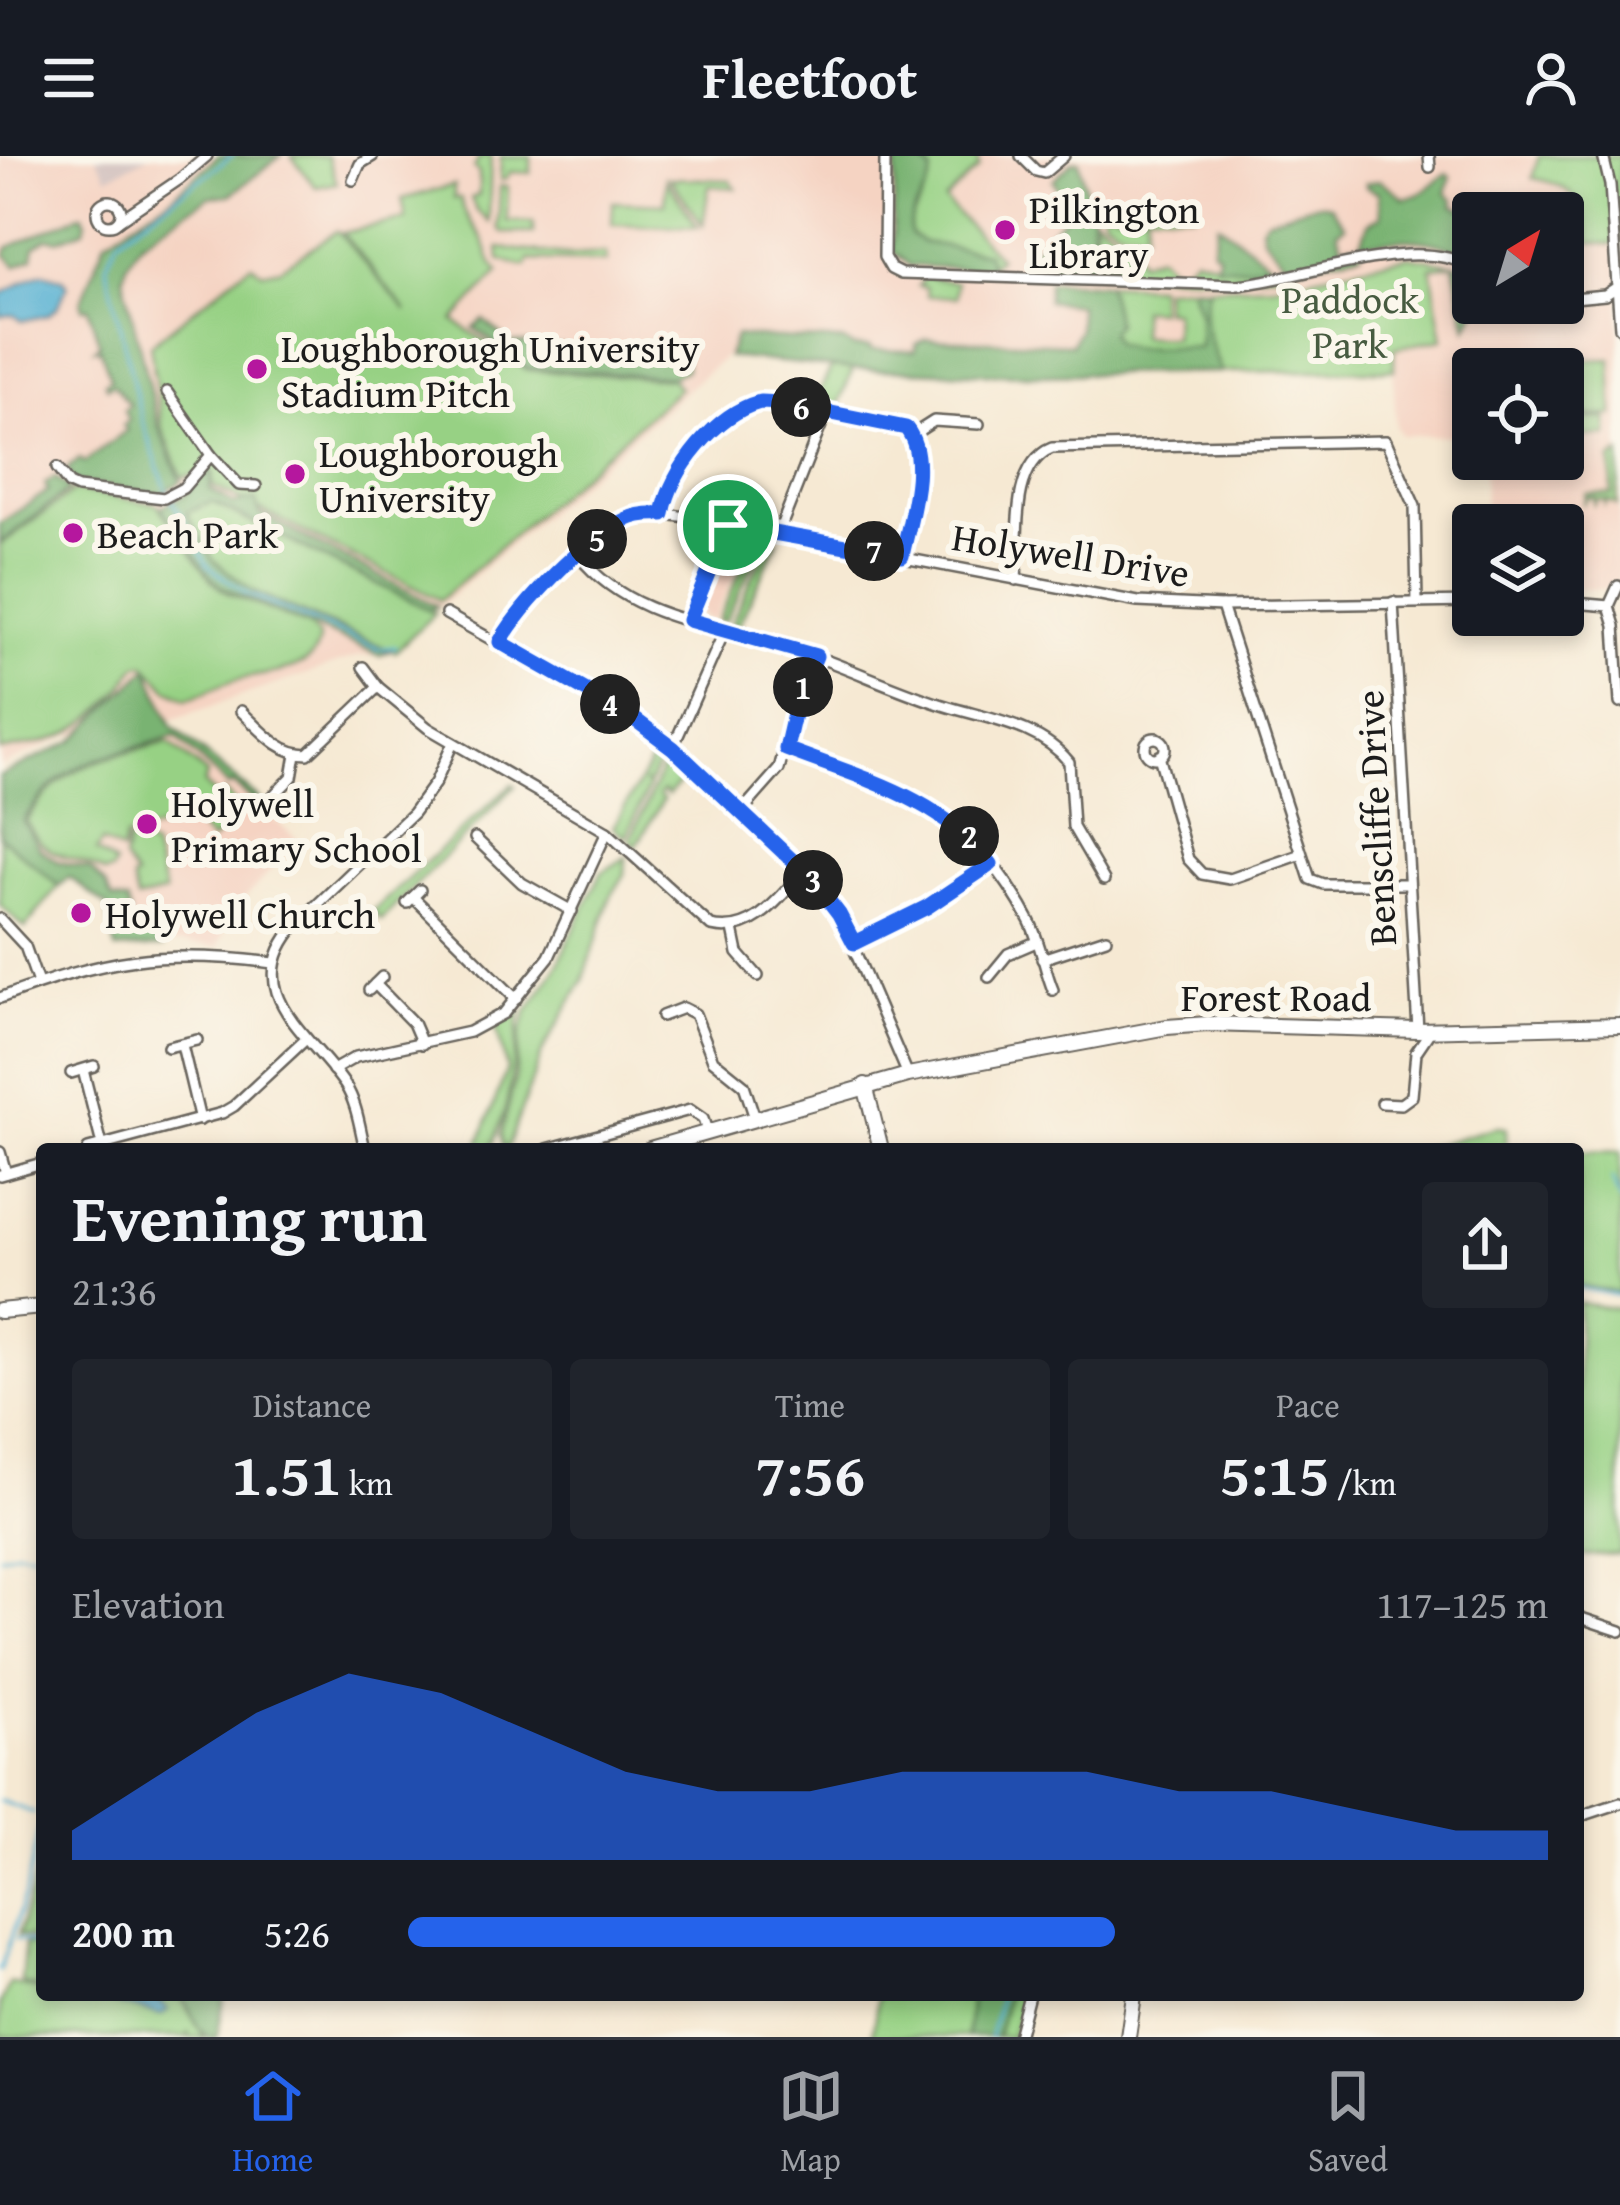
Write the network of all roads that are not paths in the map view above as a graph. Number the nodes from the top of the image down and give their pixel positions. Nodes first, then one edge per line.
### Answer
1 (207, 156) edge
2 (885, 156) edge
3 (1021, 156) edge
4 (1064, 156) edge
5 (1603, 156) edge
6 (368, 158) edge
7 (353, 180) dead end
8 (115, 203) junction
9 (142, 204) junction
10 (118, 220) junction
11 (1452, 258) edge
12 (1619, 286) edge
13 (1584, 297) edge
14 (1620, 328) edge
15 (167, 392) dead end
16 (826, 413) junction
17 (979, 424) dead end
18 (912, 435) junction
19 (211, 455) junction
20 (57, 468) dead end
21 (256, 486) dead end
22 (663, 514) junction
23 (728, 525) junction
24 (778, 534) junction
25 (578, 555) junction
26 (902, 556) junction
27 (1016, 580) junction
28 (1618, 586) edge
29 (1393, 602) junction
30 (1417, 602) junction
31 (1452, 602) edge
32 (1584, 603) edge
33 (1609, 605) junction
34 (1222, 606) junction
35 (446, 614) dead end
36 (689, 620) junction
37 (725, 630) junction
38 (500, 642) junction
39 (816, 656) junction
40 (363, 667) dead end
41 (378, 687) junction
42 (1620, 704) edge
43 (243, 716) dead end
44 (1053, 731) dead end
45 (1045, 742) junction
46 (453, 743) junction
47 (673, 748) junction
48 (786, 749) junction
49 (296, 754) junction
50 (1159, 756) dead end
51 (271, 798) dead end
52 (741, 812) junction
53 (607, 832) junction
54 (475, 838) dead end
55 (1299, 856) junction
56 (1109, 860) dead end
57 (991, 864) junction
58 (1097, 867) junction
59 (803, 871) junction
60 (1104, 880) dead end
61 (1408, 884) junction
62 (413, 897) dead end
63 (572, 910) junction
64 (0, 919) edge
65 (733, 929) junction
66 (1106, 938) dead end
67 (1036, 942) junction
68 (854, 943) junction
69 (1042, 959) junction
70 (274, 963) junction
71 (754, 968) dead end
72 (988, 977) dead end
73 (38, 983) junction
74 (375, 984) dead end
75 (1053, 990) dead end
76 (0, 998) edge
77 (516, 999) junction
78 (662, 1016) dead end
79 (1620, 1025) edge
80 (1424, 1030) junction
81 (197, 1040) dead end
82 (305, 1040) junction
83 (422, 1044) junction
84 (182, 1045) junction
85 (168, 1047) dead end
86 (332, 1070) junction
87 (70, 1072) dead end
88 (908, 1075) junction
89 (865, 1085) junction
90 (1382, 1103) dead end
91 (755, 1118) junction
92 (200, 1120) junction
93 (708, 1134) junction
94 (102, 1143) edge
95 (110, 1143) edge
96 (363, 1143) edge
97 (569, 1143) edge
98 (673, 1143) edge
99 (880, 1143) edge
100 (0, 1152) edge
101 (36, 1165) edge
102 (3, 1174) edge
103 (36, 1308) edge
104 (0, 1311) edge
105 (1584, 1619) edge
106 (1620, 1630) edge
107 (1620, 1803) edge
108 (1584, 1815) edge
109 (1027, 2001) edge
110 (1133, 2001) edge
111 (1018, 2037) edge
112 (1128, 2037) edge

1 - 9 street
2 - 11 street
3 - 4 street
5 - 12 street
6 - 7 street
8 - 9 street
8 - 10 street
8 - 10 street
9 - 10 street
12 - 13 street
12 - 14 street
15 - 19 street
16 - 18 street
16 - 22 street
16 - 24 street
17 - 18 street
18 - 26 street
19 - 20 street
19 - 21 street
22 - 23 street, Holywell Drive
22 - 25 street, Holywell Drive
23 - 24 street, Holywell Drive
23 - 36 street
24 - 26 street, Holywell Drive
25 - 36 street
25 - 38 street, Holywell Drive
26 - 27 street, Holywell Drive
27 - 30 street
27 - 34 street, Holywell Drive
28 - 33 street
29 - 30 street, Holywell Drive
29 - 34 street, Holywell Drive
29 - 61 street, Benscliffe Drive
30 - 31 street, Holywell Drive
32 - 33 street
33 - 42 street
34 - 55 street
35 - 38 street
36 - 37 street
37 - 39 street
37 - 47 street
38 - 47 street
39 - 45 street
39 - 48 street
40 - 41 street
41 - 46 street
41 - 49 street
43 - 49 street
44 - 45 street
45 - 58 street
46 - 53 street
46 - 70 street
47 - 52 street
48 - 52 street
48 - 57 street
49 - 51 street
50 - 55 street
52 - 59 street
53 - 63 street
53 - 65 street
54 - 63 street
55 - 61 street
56 - 58 street
57 - 67 street
57 - 68 street
58 - 60 street
59 - 65 street
59 - 68 street
61 - 80 street, Benscliffe Drive
62 - 77 street
63 - 77 street
64 - 73 street
65 - 71 street
66 - 69 street
67 - 69 street
67 - 72 street
68 - 88 street
69 - 75 street
70 - 73 street
70 - 82 street
73 - 76 street
74 - 83 street
77 - 83 street
78 - 91 street
79 - 80 street, Forest Road
80 - 88 street, Forest Road
80 - 90 street
81 - 84 street
82 - 86 street
82 - 92 street
83 - 86 street
84 - 85 street
84 - 92 street
86 - 96 street
87 - 94 street
88 - 89 street, Forest Road
89 - 91 street, Forest Road
89 - 99 street
91 - 93 street, Forest Road
92 - 95 street
93 - 97 street
93 - 98 street, Forest Road
100 - 102 street
101 - 102 street
103 - 104 street
105 - 106 street
107 - 108 street
109 - 111 street
110 - 112 street

